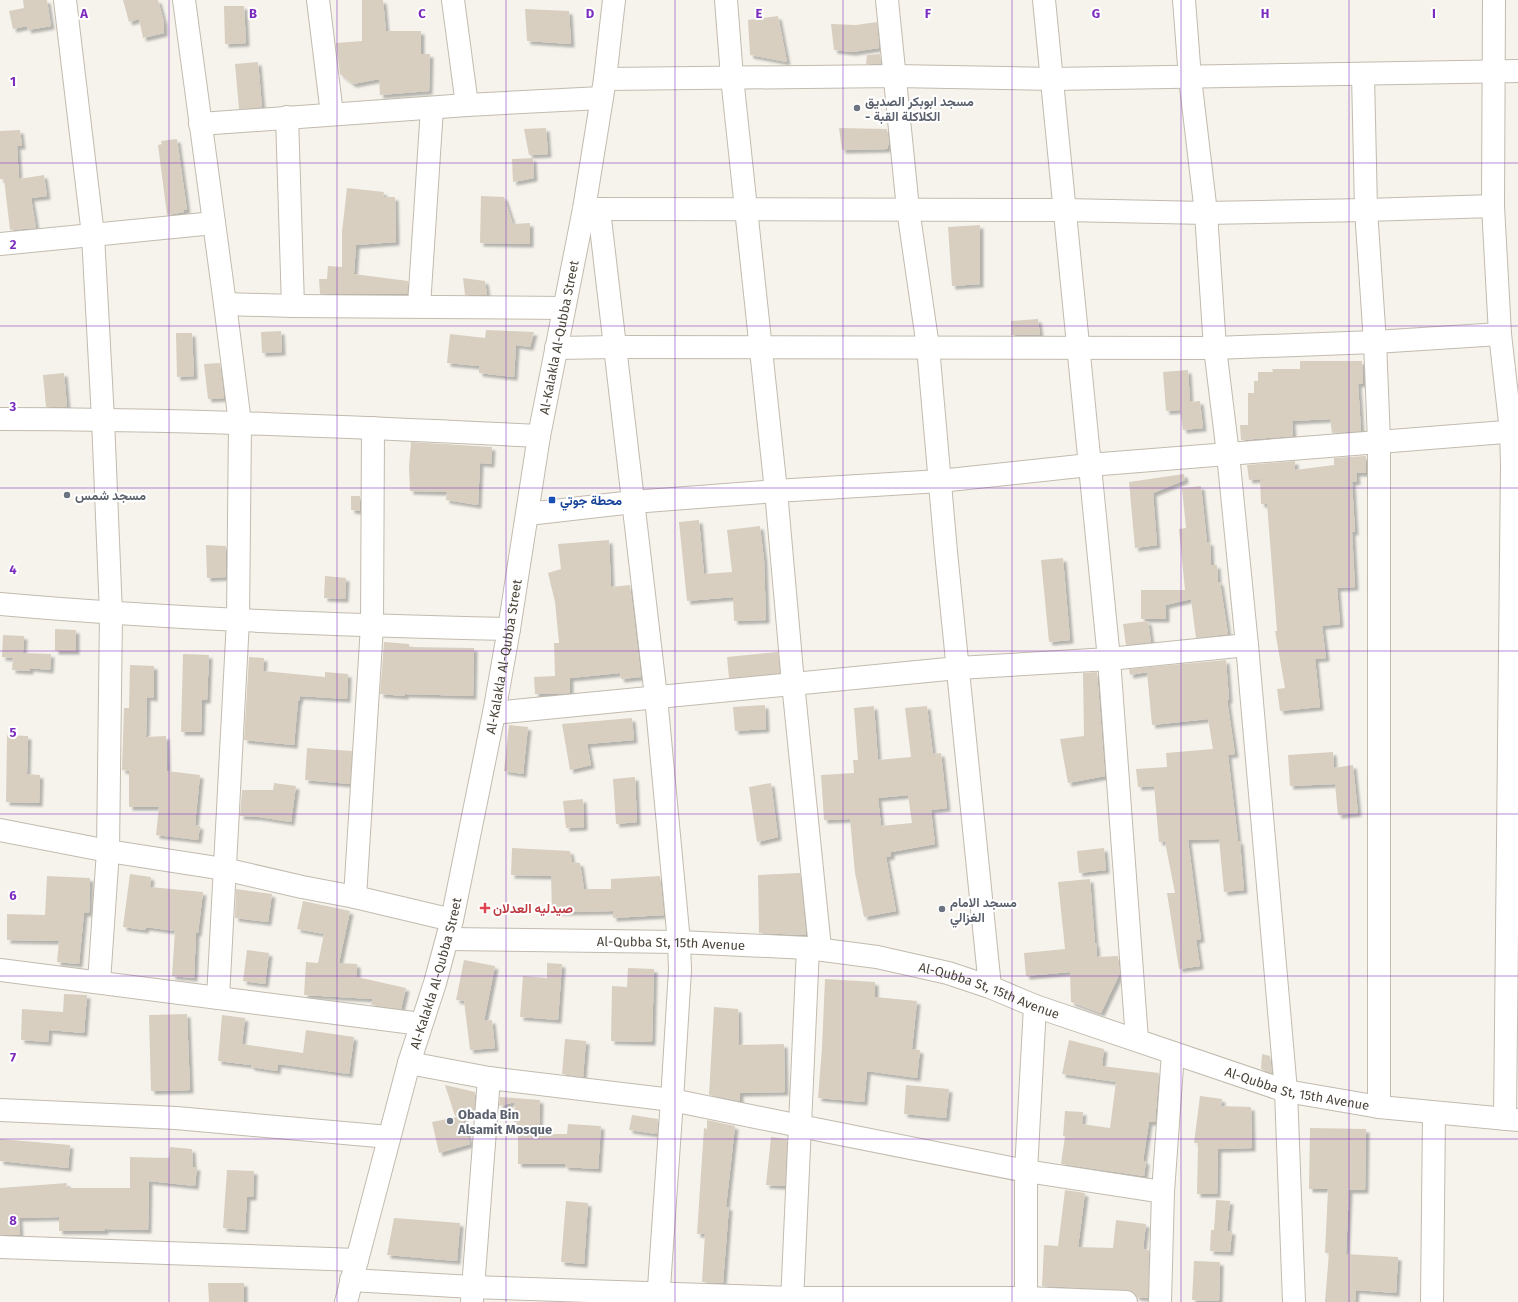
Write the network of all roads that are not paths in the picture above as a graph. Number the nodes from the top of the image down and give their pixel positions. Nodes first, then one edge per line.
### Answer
1 (65, 0) edge
2 (184, 0) edge
3 (318, 0) edge
4 (453, 0) edge
5 (614, 0) edge
6 (726, 0) edge
7 (887, 0) edge
8 (1044, 0) edge
9 (1184, 0) edge
10 (1494, 0) edge
11 (1518, 71) edge
12 (1494, 72) junction
13 (1363, 74) junction
14 (895, 76) junction
15 (732, 77) junction
16 (1190, 78) junction
17 (1052, 79) junction
18 (603, 89) junction
19 (467, 105) junction
20 (432, 108) junction
21 (332, 114) junction
22 (288, 117) junction
23 (200, 124) junction
24 (1493, 206) junction
25 (592, 209) junction
26 (747, 209) junction
27 (908, 209) junction
28 (1065, 210) junction
29 (1366, 210) junction
30 (1206, 213) junction
31 (214, 223) junction
32 (94, 235) junction
33 (0, 244) edge
34 (225, 304) junction
35 (293, 306) junction
36 (419, 306) junction
37 (564, 308) junction
38 (1500, 334) junction
39 (1375, 342) junction
40 (616, 347) junction
41 (928, 347) junction
42 (1077, 347) junction
43 (556, 348) junction
44 (760, 348) junction
45 (1215, 348) junction
46 (0, 419) edge
47 (103, 419) junction
48 (240, 423) junction
49 (373, 428) junction
50 (1514, 431) edge
51 (539, 436) junction
52 (1379, 441) junction
53 (1228, 454) junction
54 (1089, 465) junction
55 (940, 481) junction
56 (776, 491) junction
57 (633, 502) junction
58 (528, 514) junction
59 (0, 604) edge
60 (111, 614) junction
61 (238, 620) junction
62 (372, 626) junction
63 (509, 629) junction
64 (1247, 645) junction
65 (1108, 658) junction
66 (958, 668) junction
67 (793, 683) junction
68 (656, 696) junction
69 (494, 713) junction
70 (0, 830) edge
71 (108, 851) junction
72 (224, 869) junction
73 (355, 896) junction
74 (450, 929) junction
75 (679, 942) junction
76 (814, 948) junction
77 (0, 970) edge
78 (99, 982) junction
79 (990, 986) junction
80 (218, 998) junction
81 (1035, 1006) junction
82 (421, 1024) junction
83 (1137, 1040) junction
84 (1173, 1053) junction
85 (409, 1063) junction
86 (489, 1078) junction
87 (1286, 1091) junction
88 (672, 1100) junction
89 (1379, 1107) junction
90 (0, 1110) edge
91 (1434, 1113) junction
92 (1512, 1119) edge
93 (800, 1126) junction
94 (389, 1137) junction
95 (1026, 1171) junction
96 (1163, 1192) junction
97 (0, 1247) edge
98 (354, 1270) junction
99 (472, 1295) edge
100 (658, 1298) edge
101 (792, 1300) edge
102 (1026, 1300) edge
103 (346, 1302) edge
104 (1126, 1302) edge
105 (1160, 1302) edge
106 (1294, 1302) edge
107 (1432, 1302) edge

1 - 32 street
2 - 23 street
3 - 21 street
4 - 19 street
5 - 18 street, Al-Kalakla Al-Qubba Street
6 - 15 street
7 - 14 street
8 - 17 street
9 - 16 street
10 - 12 street
11 - 12 street
12 - 13 street
12 - 24 street
13 - 16 street
13 - 29 street
14 - 15 street
14 - 17 street
14 - 27 street
15 - 18 street
15 - 26 street
16 - 17 street
16 - 30 street
17 - 28 street
18 - 19 street
18 - 25 street, Al-Kalakla Al-Qubba Street
19 - 20 street
20 - 21 street
20 - 36 street
21 - 22 street
22 - 23 street
22 - 35 street
23 - 31 street
24 - 29 street
24 - 38 street
25 - 26 street
25 - 37 street, Al-Kalakla Al-Qubba Street
25 - 40 street
26 - 27 street
26 - 44 street
27 - 28 street
27 - 41 street
28 - 30 street
28 - 42 street
29 - 30 street
29 - 39 street
30 - 45 street
31 - 32 street
31 - 34 street
32 - 33 street
32 - 47 street
34 - 35 street
34 - 48 street
35 - 36 street
36 - 37 street
37 - 43 street, Al-Kalakla Al-Qubba Street
38 - 39 street
38 - 50 street
39 - 45 street
39 - 52 street
40 - 43 street
40 - 44 street
40 - 57 street
41 - 42 street
41 - 44 street
41 - 55 street
42 - 45 street
42 - 54 street
43 - 51 street, Al-Kalakla Al-Qubba Street
44 - 56 street
45 - 53 street
46 - 47 street
47 - 48 street
47 - 60 street
48 - 49 street
48 - 61 street
49 - 51 street
49 - 62 street
50 - 52 street
50 - 92 street
51 - 58 street, Al-Kalakla Al-Qubba Street
52 - 53 street
52 - 89 street
53 - 54 street
53 - 64 street
54 - 55 street
54 - 65 street
55 - 56 street
55 - 66 street
56 - 57 street
56 - 67 street
57 - 58 street
57 - 68 street
58 - 63 street, Al-Kalakla Al-Qubba Street
59 - 60 street
60 - 61 street
60 - 71 street
61 - 62 street
61 - 72 street
62 - 63 street
62 - 73 street
63 - 69 street, Al-Kalakla Al-Qubba Street
64 - 65 street
64 - 87 street
65 - 66 street
65 - 83 street
66 - 67 street
66 - 79 street
67 - 68 street
67 - 76 street
68 - 69 street
68 - 75 street
69 - 74 street, Al-Kalakla Al-Qubba Street
70 - 71 street, Al-Qubba St, 15th Avenue
71 - 72 street, Al-Qubba St, 15th Avenue
71 - 78 street
72 - 73 street, Al-Qubba St, 15th Avenue
72 - 80 street
73 - 74 street, Al-Qubba St, 15th Avenue
74 - 75 street, Al-Qubba St, 15th Avenue
74 - 82 street, Al-Kalakla Al-Qubba Street
75 - 76 street, Al-Qubba St, 15th Avenue
75 - 88 street
76 - 79 street, Al-Qubba St, 15th Avenue
76 - 93 street
77 - 78 street
78 - 80 street
79 - 81 street, Al-Qubba St, 15th Avenue
80 - 82 street
81 - 83 street, Al-Qubba St, 15th Avenue
81 - 95 street
82 - 85 street, Al-Kalakla Al-Qubba Street
83 - 84 street, Al-Qubba St, 15th Avenue
84 - 87 street, Al-Qubba St, 15th Avenue
84 - 96 street
85 - 86 street
85 - 94 street, Al-Kalakla Al-Qubba Street
86 - 88 street
86 - 99 street
87 - 89 street, Al-Qubba St, 15th Avenue
87 - 106 street
88 - 93 street
88 - 100 street
89 - 91 street, Al-Qubba St, 15th Avenue
90 - 94 street
91 - 92 street, Al-Qubba St, 15th Avenue
91 - 107 street
93 - 95 street
93 - 101 street
94 - 98 street, Al-Kalakla Al-Qubba Street
95 - 96 street
95 - 102 street
96 - 105 street
97 - 98 street
98 - 99 street
98 - 103 street, Al-Kalakla Al-Qubba Street
99 - 100 street
100 - 101 street
101 - 102 street
102 - 104 street

